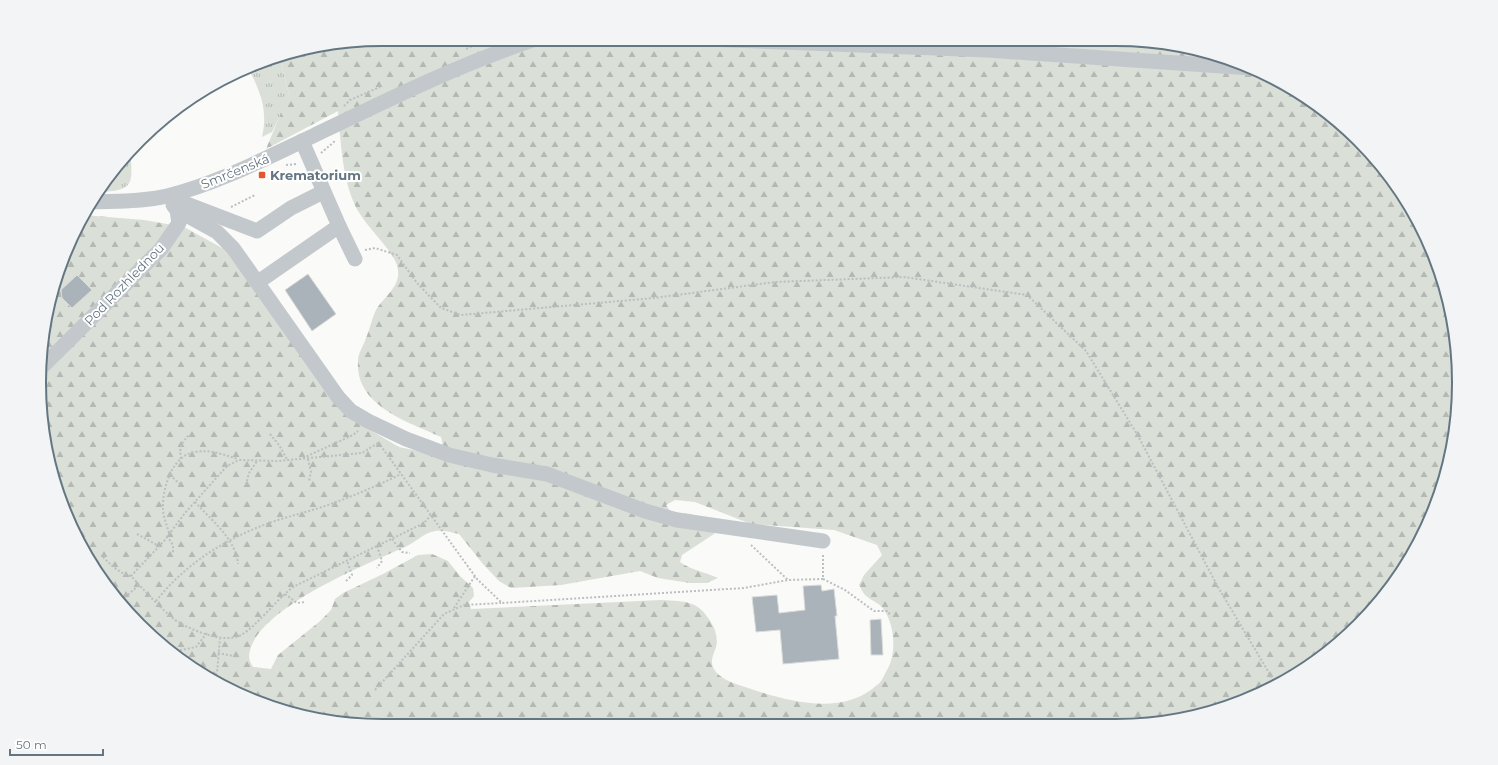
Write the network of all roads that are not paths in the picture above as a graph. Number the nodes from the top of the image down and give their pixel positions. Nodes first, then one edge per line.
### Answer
1 (517, 46) edge
2 (884, 46) edge
3 (1230, 67) edge
4 (302, 141) junction
5 (323, 192) junction
6 (166, 196) junction
7 (99, 202) edge
8 (177, 210) junction
9 (339, 226) junction
10 (354, 256) road end
11 (258, 282) junction
12 (47, 363) edge
13 (823, 542) road end

1 - 4 street, Smrčenská
2 - 3 street
4 - 5 street
4 - 6 street, Smrčenská
5 - 6 street
5 - 9 street
6 - 7 street, Smrčenská
6 - 8 street
8 - 11 street
8 - 12 street, Pod Rozhlednou
9 - 10 street
9 - 11 street
11 - 13 street

